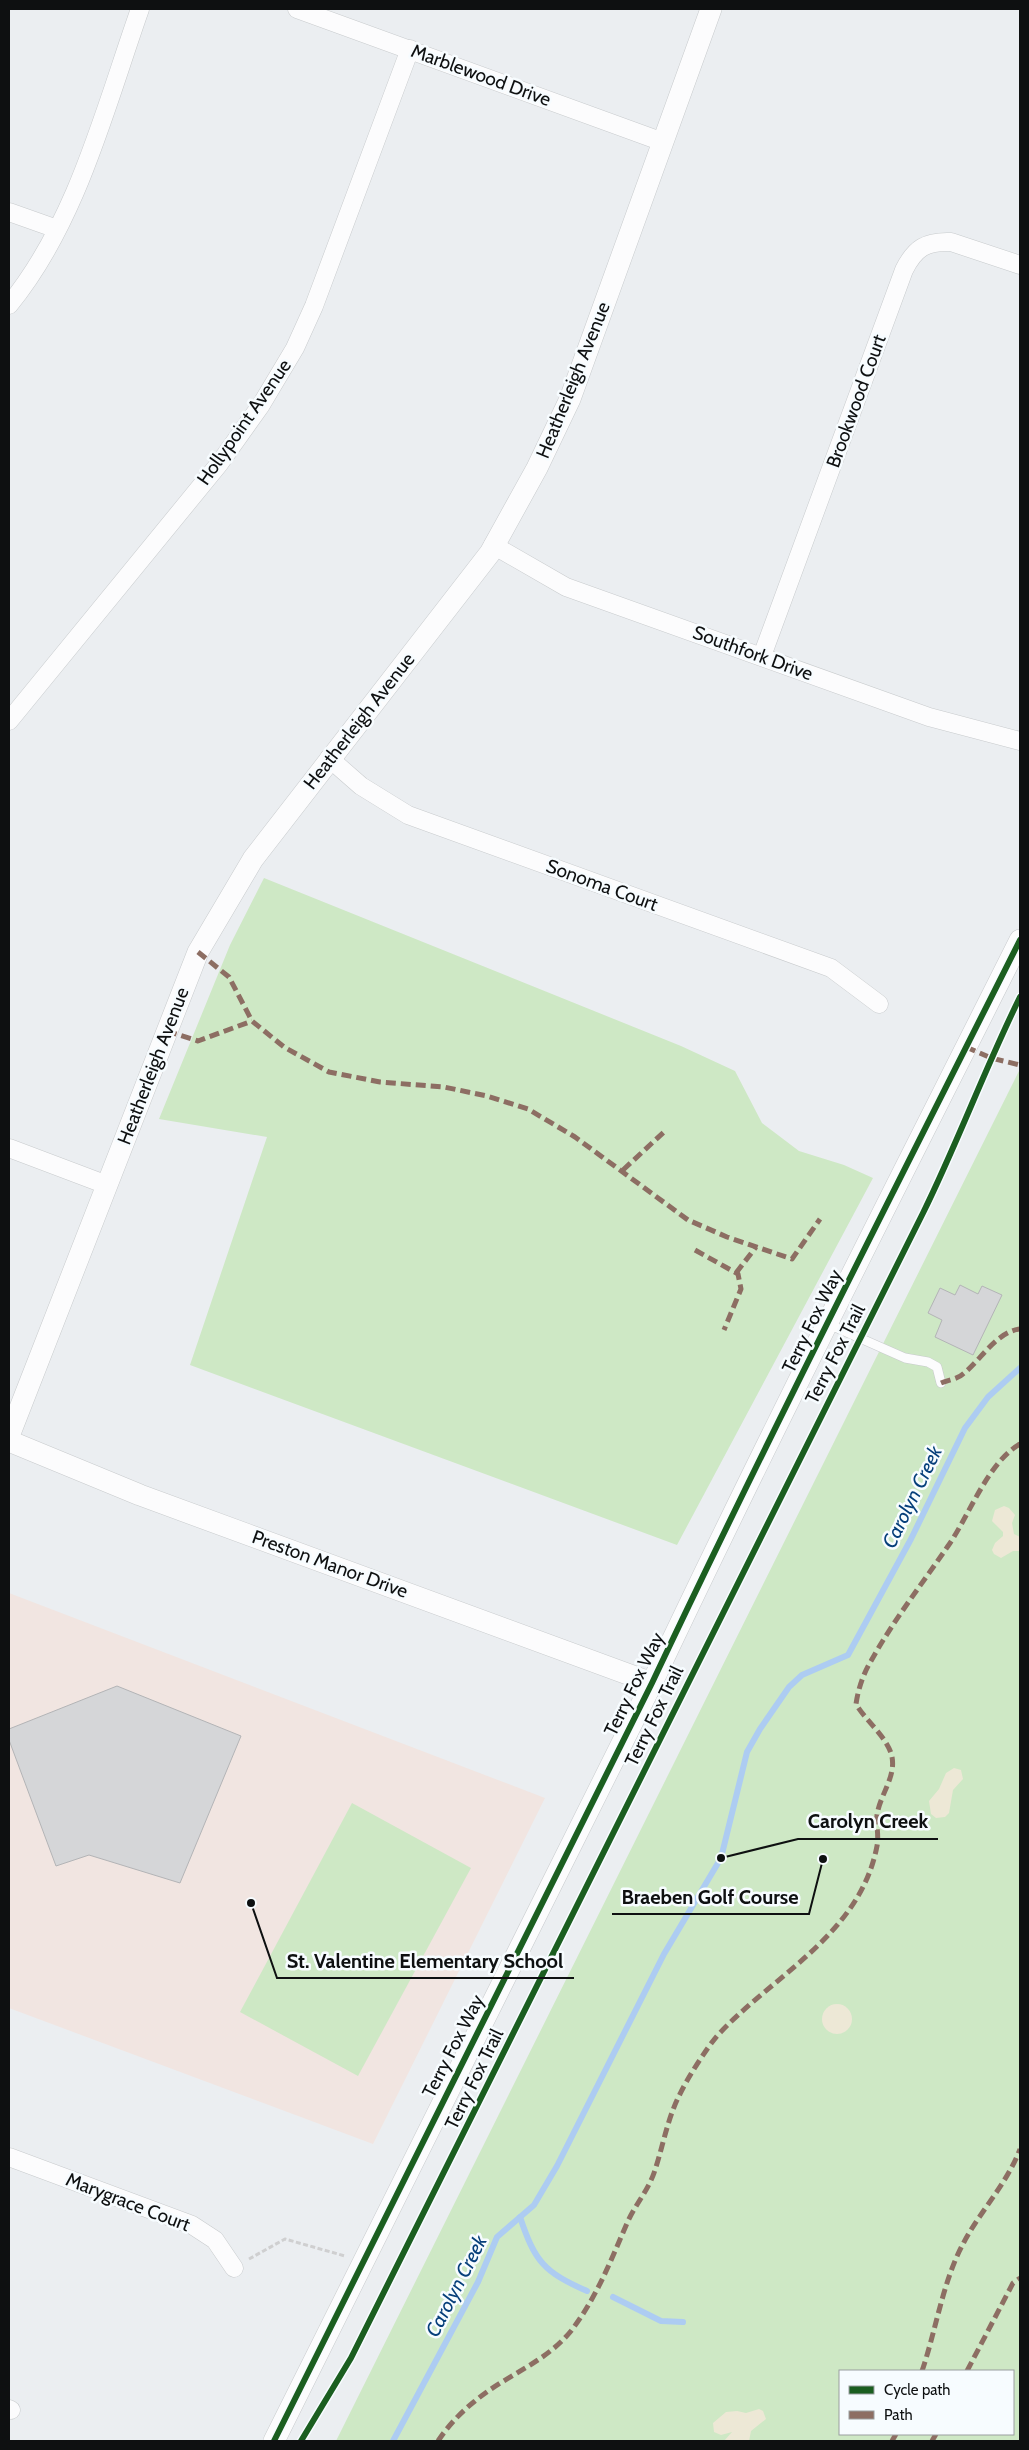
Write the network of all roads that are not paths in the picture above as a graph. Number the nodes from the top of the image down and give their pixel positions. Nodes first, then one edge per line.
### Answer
1 (140, 9) edge
2 (297, 9) edge
3 (712, 9) edge
4 (410, 48) junction
5 (663, 142) junction
6 (9, 212) edge
7 (57, 229) junction
8 (1020, 265) edge
9 (9, 305) edge
10 (494, 545) junction
11 (762, 656) junction
12 (9, 721) edge
13 (1020, 740) edge
14 (329, 758) junction
15 (1020, 940) edge
16 (879, 1004) dead end
17 (9, 1148) edge
18 (107, 1185) junction
19 (828, 1324) junction
20 (941, 1383) dead end
21 (9, 1436) edge
22 (9, 1441) edge
23 (652, 1683) junction
24 (9, 2156) edge
25 (234, 2268) road end
26 (274, 2441) edge

1 - 7 street
2 - 4 street, Marblewood Drive
3 - 5 street, Heatherleigh Avenue
4 - 5 street, Marblewood Drive
4 - 12 street, Hollypoint Avenue
5 - 10 street, Heatherleigh Avenue
6 - 7 street
7 - 9 street
8 - 11 street, Brookwood Court
10 - 11 street, Southfork Drive
10 - 14 street, Heatherleigh Avenue
11 - 13 street, Southfork Drive
14 - 16 street, Sonoma Court
14 - 18 street, Heatherleigh Avenue
15 - 19 street, Terry Fox Way
17 - 18 street
18 - 21 street, Heatherleigh Avenue
19 - 20 lane
19 - 23 street, Terry Fox Way
22 - 23 street, Preston Manor Drive
23 - 26 street, Terry Fox Way
24 - 25 street, Marygrace Court

